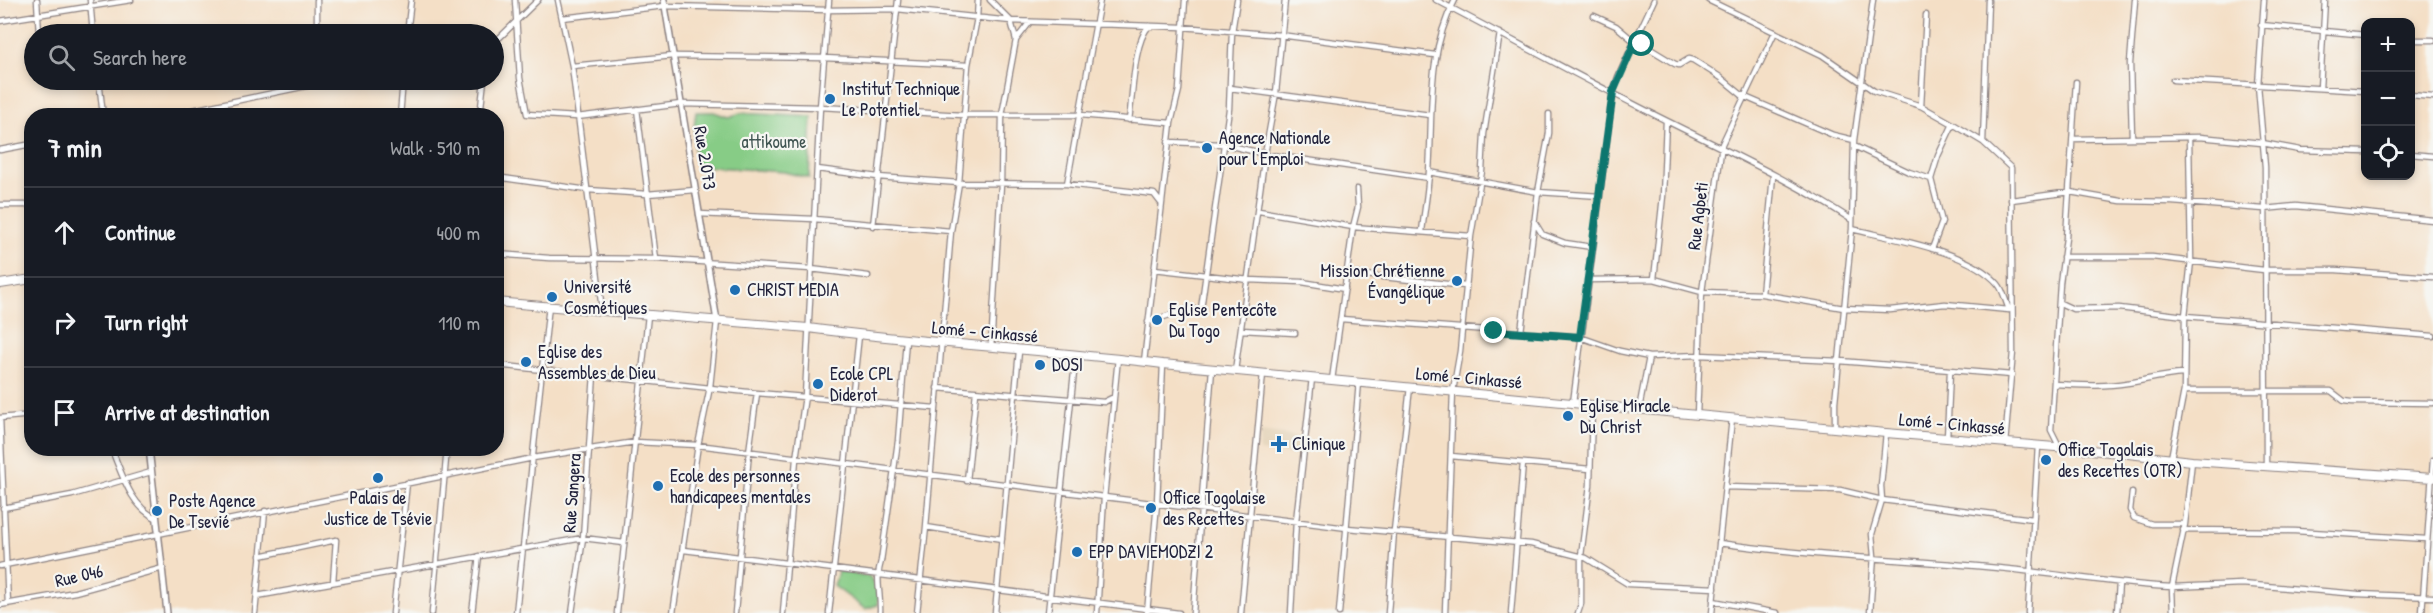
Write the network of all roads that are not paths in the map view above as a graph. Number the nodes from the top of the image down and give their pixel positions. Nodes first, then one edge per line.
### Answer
1 (37, 0) edge
2 (90, 0) edge
3 (131, 0) edge
4 (316, 0) edge
5 (411, 0) edge
6 (515, 0) edge
7 (537, 0) edge
8 (558, 0) edge
9 (829, 0) edge
10 (898, 0) edge
11 (978, 0) edge
12 (990, 0) edge
13 (1100, 0) edge
14 (1185, 0) edge
15 (1237, 0) edge
16 (1285, 0) edge
17 (1436, 0) edge
18 (1455, 0) edge
19 (1654, 0) edge
20 (1708, 0) edge
21 (1873, 0) edge
22 (1988, 0) edge
23 (2135, 0) edge
24 (2264, 0) edge
25 (2325, 0) edge
26 (664, 3) edge
27 (90, 7) junction
28 (1451, 8) junction
29 (897, 9) junction
30 (828, 10) junction
31 (38, 15) junction
32 (1926, 15) dead end
33 (1594, 16) dead end
34 (562, 18) junction
35 (977, 18) junction
36 (515, 20) junction
37 (0, 21) edge
38 (1011, 21) junction
39 (1030, 22) junction
40 (38, 24) edge
41 (92, 24) edge
42 (317, 24) edge
43 (408, 24) edge
44 (1095, 24) junction
45 (2261, 25) junction
46 (1149, 26) junction
47 (1182, 27) junction
48 (504, 32) edge
49 (1232, 32) junction
50 (1775, 32) junction
51 (2322, 32) junction
52 (1500, 33) junction
53 (1280, 35) junction
54 (2361, 35) edge
55 (1016, 40) junction
56 (2415, 40) edge
57 (2433, 40) edge
58 (1635, 42) junction
59 (1435, 55) junction
60 (673, 56) junction
61 (824, 58) junction
62 (891, 63) junction
63 (968, 65) junction
64 (572, 66) junction
65 (2173, 80) dead end
66 (2076, 82) dead end
67 (1862, 84) junction
68 (2258, 85) junction
69 (1230, 88) junction
70 (2320, 88) junction
71 (100, 90) edge
72 (278, 90) edge
73 (402, 90) edge
74 (483, 90) edge
75 (2361, 91) edge
76 (1613, 92) junction
77 (1276, 93) junction
78 (2415, 95) edge
79 (1743, 96) junction
80 (2433, 97) edge
81 (681, 104) junction
82 (1921, 106) junction
83 (820, 107) junction
84 (102, 108) edge
85 (199, 108) edge
86 (401, 108) edge
87 (481, 108) edge
88 (637, 110) junction
89 (886, 113) junction
90 (1549, 114) dead end
91 (963, 115) junction
92 (1002, 115) junction
93 (1080, 115) junction
94 (1430, 115) junction
95 (577, 117) junction
96 (1129, 120) junction
97 (1666, 121) junction
98 (1171, 123) junction
99 (1953, 124) junction
100 (2132, 137) junction
101 (2189, 138) junction
102 (2073, 139) junction
103 (1168, 142) junction
104 (1983, 142) junction
105 (1854, 143) junction
106 (2262, 143) junction
107 (1223, 144) junction
108 (24, 146) edge
109 (1721, 147) junction
110 (0, 150) edge
111 (2361, 152) edge
112 (1265, 154) junction
113 (2415, 154) edge
114 (2433, 156) edge
115 (817, 169) junction
116 (1429, 175) junction
117 (1773, 176) junction
118 (878, 177) junction
119 (504, 178) edge
120 (1931, 179) junction
121 (1480, 182) junction
122 (958, 183) junction
123 (1001, 184) junction
124 (1067, 184) junction
125 (1358, 189) dead end
126 (588, 190) junction
127 (695, 190) junction
128 (1538, 192) junction
129 (2070, 192) junction
130 (647, 194) junction
131 (1599, 196) junction
132 (2011, 200) junction
133 (1162, 204) junction
134 (2191, 204) junction
135 (0, 205) edge
136 (24, 205) edge
137 (2264, 209) junction
138 (1258, 211) junction
139 (699, 214) junction
140 (814, 219) junction
141 (1852, 220) junction
142 (2433, 220) edge
143 (1534, 221) junction
144 (873, 226) junction
145 (1353, 226) junction
146 (1852, 229) junction
147 (951, 231) junction
148 (1422, 232) junction
149 (1471, 236) junction
150 (1593, 247) junction
151 (1932, 249) junction
152 (504, 255) edge
153 (2063, 257) junction
154 (595, 258) junction
155 (656, 259) junction
156 (2191, 261) junction
157 (707, 263) junction
158 (812, 269) junction
159 (1154, 269) junction
160 (2264, 270) junction
161 (1347, 273) junction
162 (1205, 275) junction
163 (868, 276) dead end
164 (2433, 277) edge
165 (1654, 279) junction
166 (24, 280) edge
167 (1249, 280) junction
168 (1588, 280) junction
169 (0, 284) edge
170 (1465, 286) junction
171 (1345, 289) junction
172 (1702, 292) junction
173 (1762, 294) junction
174 (504, 301) edge
175 (2060, 303) junction
176 (549, 305) junction
177 (1844, 308) junction
178 (602, 310) junction
179 (2010, 310) junction
180 (648, 315) junction
181 (2185, 316) junction
182 (1341, 319) junction
183 (717, 321) junction
184 (1148, 322) junction
185 (2265, 322) junction
186 (808, 328) junction
187 (1461, 329) junction
188 (1242, 330) junction
189 (1521, 332) junction
190 (1295, 333) dead end
191 (859, 335) junction
192 (2433, 336) edge
193 (1580, 337) junction
194 (906, 340) junction
195 (940, 343) junction
196 (991, 348) junction
197 (1019, 351) junction
198 (1076, 354) junction
199 (1699, 355) junction
200 (1649, 357) junction
201 (1118, 358) junction
202 (1840, 361) junction
203 (1144, 362) junction
204 (1163, 364) junction
205 (504, 366) edge
206 (542, 369) junction
207 (1212, 369) junction
208 (1235, 371) junction
209 (1950, 371) junction
210 (594, 374) junction
211 (1263, 374) junction
212 (2184, 374) junction
213 (2012, 375) junction
214 (1312, 378) junction
215 (642, 380) junction
216 (1332, 380) junction
217 (1359, 382) junction
218 (2055, 384) junction
219 (710, 387) junction
220 (1410, 387) junction
221 (937, 388) junction
222 (2267, 390) junction
223 (1453, 391) junction
224 (2184, 391) junction
225 (976, 392) junction
226 (757, 393) junction
227 (805, 396) junction
228 (1015, 396) junction
229 (1114, 398) junction
230 (1070, 399) junction
231 (853, 400) junction
232 (1573, 403) junction
233 (2433, 403) edge
234 (901, 405) junction
235 (1592, 405) junction
236 (935, 408) junction
237 (1639, 410) junction
238 (1697, 415) junction
239 (24, 416) edge
240 (0, 418) edge
241 (1732, 418) junction
242 (1835, 427) junction
243 (1886, 434) junction
244 (1947, 439) junction
245 (635, 442) junction
246 (2005, 444) junction
247 (698, 446) junction
248 (2038, 446) junction
249 (2060, 448) junction
250 (589, 450) junction
251 (749, 453) junction
252 (114, 456) edge
253 (149, 456) edge
254 (446, 456) edge
255 (1451, 456) junction
256 (533, 458) junction
257 (2171, 458) junction
258 (796, 459) junction
259 (2433, 460) edge
260 (2192, 461) junction
261 (1523, 463) junction
262 (844, 465) junction
263 (2266, 465) junction
264 (1590, 469) junction
265 (894, 471) junction
266 (151, 472) junction
267 (445, 475) junction
268 (930, 476) junction
269 (2432, 478) edge
270 (125, 480) junction
271 (967, 481) junction
272 (407, 483) junction
273 (1007, 486) junction
274 (1725, 488) junction
275 (1060, 492) junction
276 (2132, 494) dead end
277 (1104, 498) junction
278 (1882, 500) junction
279 (1156, 503) junction
280 (1, 509) edge
281 (1201, 510) junction
282 (265, 511) junction
283 (1250, 516) junction
284 (156, 518) junction
285 (2033, 519) junction
286 (1296, 521) junction
287 (926, 527) junction
288 (2184, 527) junction
289 (1347, 528) junction
290 (1394, 531) junction
291 (158, 534) junction
292 (583, 538) junction
293 (1449, 538) junction
294 (1002, 539) junction
295 (2426, 539) junction
296 (624, 543) junction
297 (1516, 543) junction
298 (1719, 543) junction
299 (523, 547) junction
300 (684, 550) junction
301 (260, 556) junction
302 (479, 556) junction
303 (1581, 556) junction
304 (1874, 556) junction
305 (740, 558) junction
306 (789, 562) junction
307 (437, 565) junction
308 (0, 566) edge
309 (7, 566) junction
310 (163, 568) junction
311 (833, 568) junction
312 (399, 570) junction
313 (2029, 570) junction
314 (877, 575) junction
315 (920, 579) junction
316 (333, 582) junction
317 (2119, 583) junction
318 (2172, 587) junction
319 (1715, 588) junction
320 (997, 590) junction
321 (1050, 595) junction
322 (256, 596) junction
323 (2423, 596) junction
324 (2433, 597) edge
325 (1713, 601) junction
326 (1098, 602) junction
327 (8, 604) junction
328 (0, 606) edge
329 (1147, 611) edge
330 (167, 613) edge
331 (255, 613) edge
332 (393, 613) edge
333 (432, 613) edge
334 (472, 613) edge
335 (516, 613) edge
336 (572, 613) edge
337 (617, 613) edge
338 (673, 613) edge
339 (735, 613) edge
340 (783, 613) edge
341 (829, 613) edge
342 (880, 613) edge
343 (917, 613) edge
344 (995, 613) edge
345 (1048, 613) edge
346 (1097, 613) edge
347 (1179, 613) edge
348 (1193, 613) edge
349 (1241, 613) edge
350 (1291, 613) edge
351 (1339, 613) edge
352 (1388, 613) edge
353 (1446, 613) edge
354 (1511, 613) edge
355 (1578, 613) edge
356 (1712, 613) edge
357 (1777, 613) edge
358 (1870, 613) edge
359 (2028, 613) edge
360 (2117, 613) edge
361 (2173, 613) edge
362 (2422, 613) edge

1 - 31 street
2 - 27 street
3 - 27 street
4 - 42 street
5 - 43 street
6 - 36 street
7 - 36 street
8 - 34 street
9 - 30 street
10 - 29 street
11 - 35 street
12 - 38 street
13 - 44 street
14 - 47 street
15 - 49 street
16 - 53 street
17 - 28 street
18 - 28 street
19 - 58 street
20 - 50 street
21 - 67 street
22 - 104 street
23 - 100 street
24 - 45 street
25 - 51 street
26 - 30 street
26 - 34 street
26 - 60 street, Rue 2.073
27 - 31 street
27 - 41 street
28 - 52 street
28 - 59 street
29 - 30 street
29 - 35 street
29 - 62 street
30 - 61 street
31 - 37 street
31 - 40 street
32 - 82 street
33 - 58 street
34 - 64 street
35 - 38 street
35 - 63 street
36 - 48 street
36 - 95 street
38 - 39 street
38 - 55 street
39 - 44 street
39 - 55 street
44 - 46 street
44 - 93 street
45 - 51 street
45 - 68 street
46 - 47 street
46 - 96 street
47 - 49 street
47 - 98 street
49 - 53 street
49 - 69 street
50 - 67 street
50 - 79 street, Rue Agbeti
51 - 54 street
51 - 70 street
52 - 76 street
52 - 121 street
53 - 59 street
53 - 77 street
55 - 92 street
56 - 57 street
58 - 76 street
58 - 79 street
59 - 94 street
60 - 61 street
60 - 64 street
60 - 81 street, Rue 2.073
61 - 62 street
61 - 83 street
62 - 63 street
62 - 89 street
63 - 91 street
64 - 95 street
65 - 68 street
66 - 102 street
67 - 82 street
67 - 105 street
68 - 70 street
68 - 106 street
69 - 77 street
69 - 107 street
70 - 75 street
71 - 84 street
72 - 85 street
73 - 86 street
74 - 87 street
76 - 97 street
76 - 131 street
77 - 94 street
77 - 112 street
78 - 80 street
79 - 105 street
79 - 109 street, Rue Agbeti
81 - 83 street
81 - 88 street
81 - 127 street, Rue 2.073
82 - 99 street
83 - 89 street
83 - 115 street
88 - 95 street
88 - 130 street
89 - 91 street
89 - 118 street
90 - 128 street
91 - 92 street
91 - 122 street
92 - 93 street
92 - 123 street
93 - 96 street
93 - 124 street
94 - 116 street
95 - 126 street
96 - 98 street
97 - 109 street
97 - 165 street
98 - 103 street
99 - 104 street
99 - 120 street
100 - 101 street
100 - 102 street
101 - 106 street
101 - 134 street
102 - 129 street
103 - 107 street
103 - 133 street
104 - 132 street
105 - 120 street
105 - 141 street
106 - 111 street
106 - 137 street
107 - 112 street
107 - 162 street
108 - 110 street
109 - 117 street
109 - 172 street, Rue Agbeti
112 - 116 street
112 - 138 street
113 - 114 street
115 - 118 street
115 - 140 street
116 - 121 street
116 - 148 street
117 - 141 street
117 - 173 street
118 - 122 street
118 - 144 street
119 - 126 street
120 - 151 street
121 - 128 street
121 - 149 street
122 - 123 street
122 - 147 street
123 - 124 street
123 - 196 street
124 - 133 street
125 - 145 street
126 - 130 street
126 - 154 street
127 - 130 street
127 - 139 street, Rue 2.073
128 - 131 street
128 - 143 street
129 - 132 street
129 - 134 street
129 - 153 street
130 - 155 street
131 - 150 street
132 - 179 street
133 - 159 street
134 - 137 street
134 - 156 street
135 - 136 street
137 - 142 street
137 - 160 street
138 - 145 street
138 - 167 street
139 - 140 street
139 - 157 street, Rue 2.073
140 - 144 street
140 - 158 street
141 - 146 street
143 - 150 street
143 - 189 street
144 - 147 street
145 - 148 street
145 - 161 street
146 - 151 street
146 - 177 street
147 - 195 street
148 - 149 street
149 - 170 street
150 - 168 street
151 - 179 street
152 - 154 street
153 - 156 street
153 - 175 street
154 - 155 street
154 - 178 street
155 - 157 street
156 - 160 street
156 - 181 street
157 - 158 street
157 - 183 street, Rue 2.073
158 - 163 street
158 - 186 street
159 - 162 street
159 - 184 street
160 - 164 street
160 - 185 street
161 - 170 street
161 - 171 street
162 - 167 street
162 - 184 street
165 - 168 street
165 - 172 street
166 - 169 highway
167 - 171 street
167 - 188 street
168 - 193 street
170 - 187 street
171 - 182 street
172 - 173 street
172 - 199 street, Rue Agbeti
173 - 177 street
174 - 176 highway, Lomé - Cinkassé
175 - 181 street
175 - 218 street
176 - 178 highway, Lomé - Cinkassé
176 - 206 street
177 - 179 street
177 - 202 street
178 - 180 highway, Lomé - Cinkassé
179 - 213 street
180 - 183 highway, Lomé - Cinkassé
180 - 215 street
181 - 185 street
181 - 212 street
182 - 187 street
182 - 216 street
183 - 186 highway, Lomé - Cinkassé
183 - 219 street
184 - 203 street
185 - 192 street
185 - 222 street
186 - 191 highway, Lomé - Cinkassé
186 - 227 street
187 - 189 street
187 - 223 street
188 - 190 street
188 - 208 street
189 - 193 street
191 - 194 highway, Lomé - Cinkassé
191 - 231 street
193 - 200 street
193 - 232 street
194 - 195 highway, Lomé - Cinkassé
194 - 234 street
195 - 196 highway, Lomé - Cinkassé
195 - 221 street
196 - 197 highway, Lomé - Cinkassé
197 - 198 highway, Lomé - Cinkassé
197 - 228 street
198 - 201 highway, Lomé - Cinkassé
198 - 230 street
199 - 200 street
199 - 202 street
199 - 238 street, Rue Agbeti
200 - 237 street
201 - 203 highway, Lomé - Cinkassé
201 - 229 street
202 - 209 street
202 - 242 street
203 - 204 highway, Lomé - Cinkassé
204 - 207 highway, Lomé - Cinkassé
204 - 279 street
205 - 206 street
206 - 210 street
206 - 256 street
207 - 208 highway, Lomé - Cinkassé
207 - 281 street
208 - 211 highway, Lomé - Cinkassé
209 - 213 street
209 - 244 street
210 - 215 street
210 - 250 street, Rue Sangera
211 - 214 highway, Lomé - Cinkassé
211 - 283 street
212 - 218 street
212 - 224 street
213 - 246 street
214 - 216 highway, Lomé - Cinkassé
214 - 286 street
215 - 219 street
215 - 245 street
216 - 217 highway, Lomé - Cinkassé
217 - 220 highway, Lomé - Cinkassé
217 - 289 street
218 - 249 street
219 - 226 street
219 - 247 street
220 - 223 highway, Lomé - Cinkassé
220 - 290 street
221 - 225 street
221 - 236 street
222 - 224 street
222 - 233 street
222 - 263 street
223 - 232 highway, Lomé - Cinkassé
223 - 255 street
224 - 257 street
225 - 228 street
225 - 271 street
226 - 227 street
226 - 251 street
227 - 231 street
227 - 258 street
228 - 230 street
228 - 273 street
229 - 230 street
229 - 277 street
230 - 275 street
231 - 234 street
231 - 262 street
232 - 235 highway, Lomé - Cinkassé
234 - 236 street
234 - 265 street
235 - 237 highway, Lomé - Cinkassé
235 - 264 street
236 - 268 street
237 - 238 highway, Lomé - Cinkassé
238 - 241 highway, Lomé - Cinkassé
239 - 240 street
240 - 280 street
241 - 242 highway, Lomé - Cinkassé
241 - 274 street
242 - 243 highway, Lomé - Cinkassé
243 - 244 highway, Lomé - Cinkassé
243 - 278 street
244 - 246 highway, Lomé - Cinkassé
245 - 247 street
245 - 250 street
245 - 296 street
246 - 248 highway, Lomé - Cinkassé
247 - 251 street
247 - 300 street
248 - 249 highway, Lomé - Cinkassé
248 - 285 street
249 - 257 highway, Lomé - Cinkassé
250 - 256 street
250 - 292 street, Rue Sangera
251 - 258 street
251 - 305 street
252 - 270 street
253 - 266 street
254 - 267 street
255 - 261 street
255 - 293 street
256 - 267 street
256 - 299 street
257 - 260 highway, Lomé - Cinkassé
258 - 262 street
258 - 306 street
259 - 269 street
260 - 263 highway, Lomé - Cinkassé
260 - 288 street
261 - 264 street
261 - 297 street
262 - 265 street
262 - 311 street
263 - 269 highway, Lomé - Cinkassé
264 - 303 street
265 - 268 street
265 - 314 street
266 - 270 street
266 - 284 street
267 - 272 street
267 - 307 street
268 - 271 street
268 - 287 street
269 - 295 street
270 - 280 street
270 - 284 street
271 - 273 street
272 - 282 street
272 - 312 street
273 - 275 street
273 - 294 street
274 - 278 street
274 - 298 street
275 - 277 street
275 - 321 street
276 - 288 street
277 - 279 street
277 - 326 street
278 - 285 street
278 - 304 street
279 - 281 street
279 - 329 street
280 - 309 street
281 - 283 street
281 - 348 street
282 - 291 street
282 - 301 street
283 - 286 street
283 - 349 street
284 - 291 street
285 - 313 street
286 - 289 street
286 - 350 street
287 - 294 street
287 - 315 street
288 - 295 street
288 - 318 street
289 - 290 street
289 - 351 street
290 - 293 street
290 - 352 street
291 - 309 street
291 - 310 street
292 - 296 street
292 - 299 street
292 - 336 street, Rue Sangera
293 - 297 street
293 - 353 street
294 - 320 street
295 - 323 street
296 - 337 street
297 - 303 street
297 - 354 street
298 - 304 street
298 - 319 street
299 - 302 street
299 - 335 street
300 - 305 street
300 - 338 street
301 - 316 street
301 - 322 street
302 - 307 street
302 - 334 street
303 - 319 street
303 - 355 street
304 - 313 street
304 - 358 street
305 - 306 street
305 - 339 street
306 - 311 street
306 - 340 street
307 - 312 street
307 - 333 street
308 - 309 street
309 - 327 street
310 - 327 street, Rue 046 / Rue 046
310 - 330 street
311 - 314 street
311 - 341 street
312 - 316 street
312 - 332 street
313 - 317 street
313 - 359 street
314 - 315 street
314 - 342 street
315 - 320 street
315 - 343 street
316 - 322 street
317 - 318 street
317 - 360 street
318 - 323 street
318 - 361 street
319 - 325 street
320 - 321 street
320 - 344 street
321 - 326 street
321 - 345 street
322 - 331 street
323 - 324 street
323 - 362 street
325 - 356 street
325 - 357 street
326 - 329 street
326 - 346 street
327 - 328 street, Rue 046 / Rue 046
329 - 347 street

